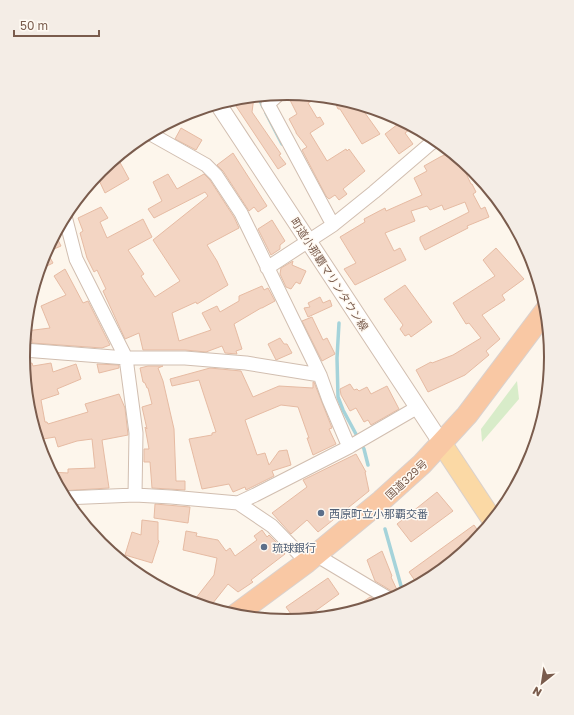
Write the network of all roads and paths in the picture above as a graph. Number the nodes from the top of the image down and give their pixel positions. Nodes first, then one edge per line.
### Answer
1 (271, 101) edge
2 (221, 109) edge
3 (156, 137) edge
4 (430, 144) edge
5 (67, 225) edge
6 (333, 225) junction
7 (308, 241) junction
8 (267, 268) junction
9 (541, 317) edge
10 (30, 351) edge
11 (126, 358) junction
12 (320, 375) junction
13 (418, 407) junction
14 (355, 443) junction
15 (442, 444) junction
16 (135, 495) junction
17 (72, 498) edge
18 (238, 503) junction
19 (490, 516) edge
20 (311, 559) junction
21 (383, 596) edge
22 (241, 611) edge

1 - 6 street
2 - 7 street, 町道小那覇マリンタウン線
3 - 8 street
4 - 6 street
5 - 11 street
6 - 7 street
7 - 8 street
7 - 13 street, 町道小那覇マリンタウン線
8 - 12 street
9 - 15 highway, 国道329号
10 - 11 street
11 - 12 street
11 - 16 street
12 - 14 street
13 - 14 street
13 - 15 street, 町道小那覇マリンタウン線
14 - 18 street
15 - 19 main road
15 - 20 highway, 国道329号
16 - 17 street
16 - 18 street
18 - 20 street
20 - 21 street
20 - 22 highway, 国道329号

